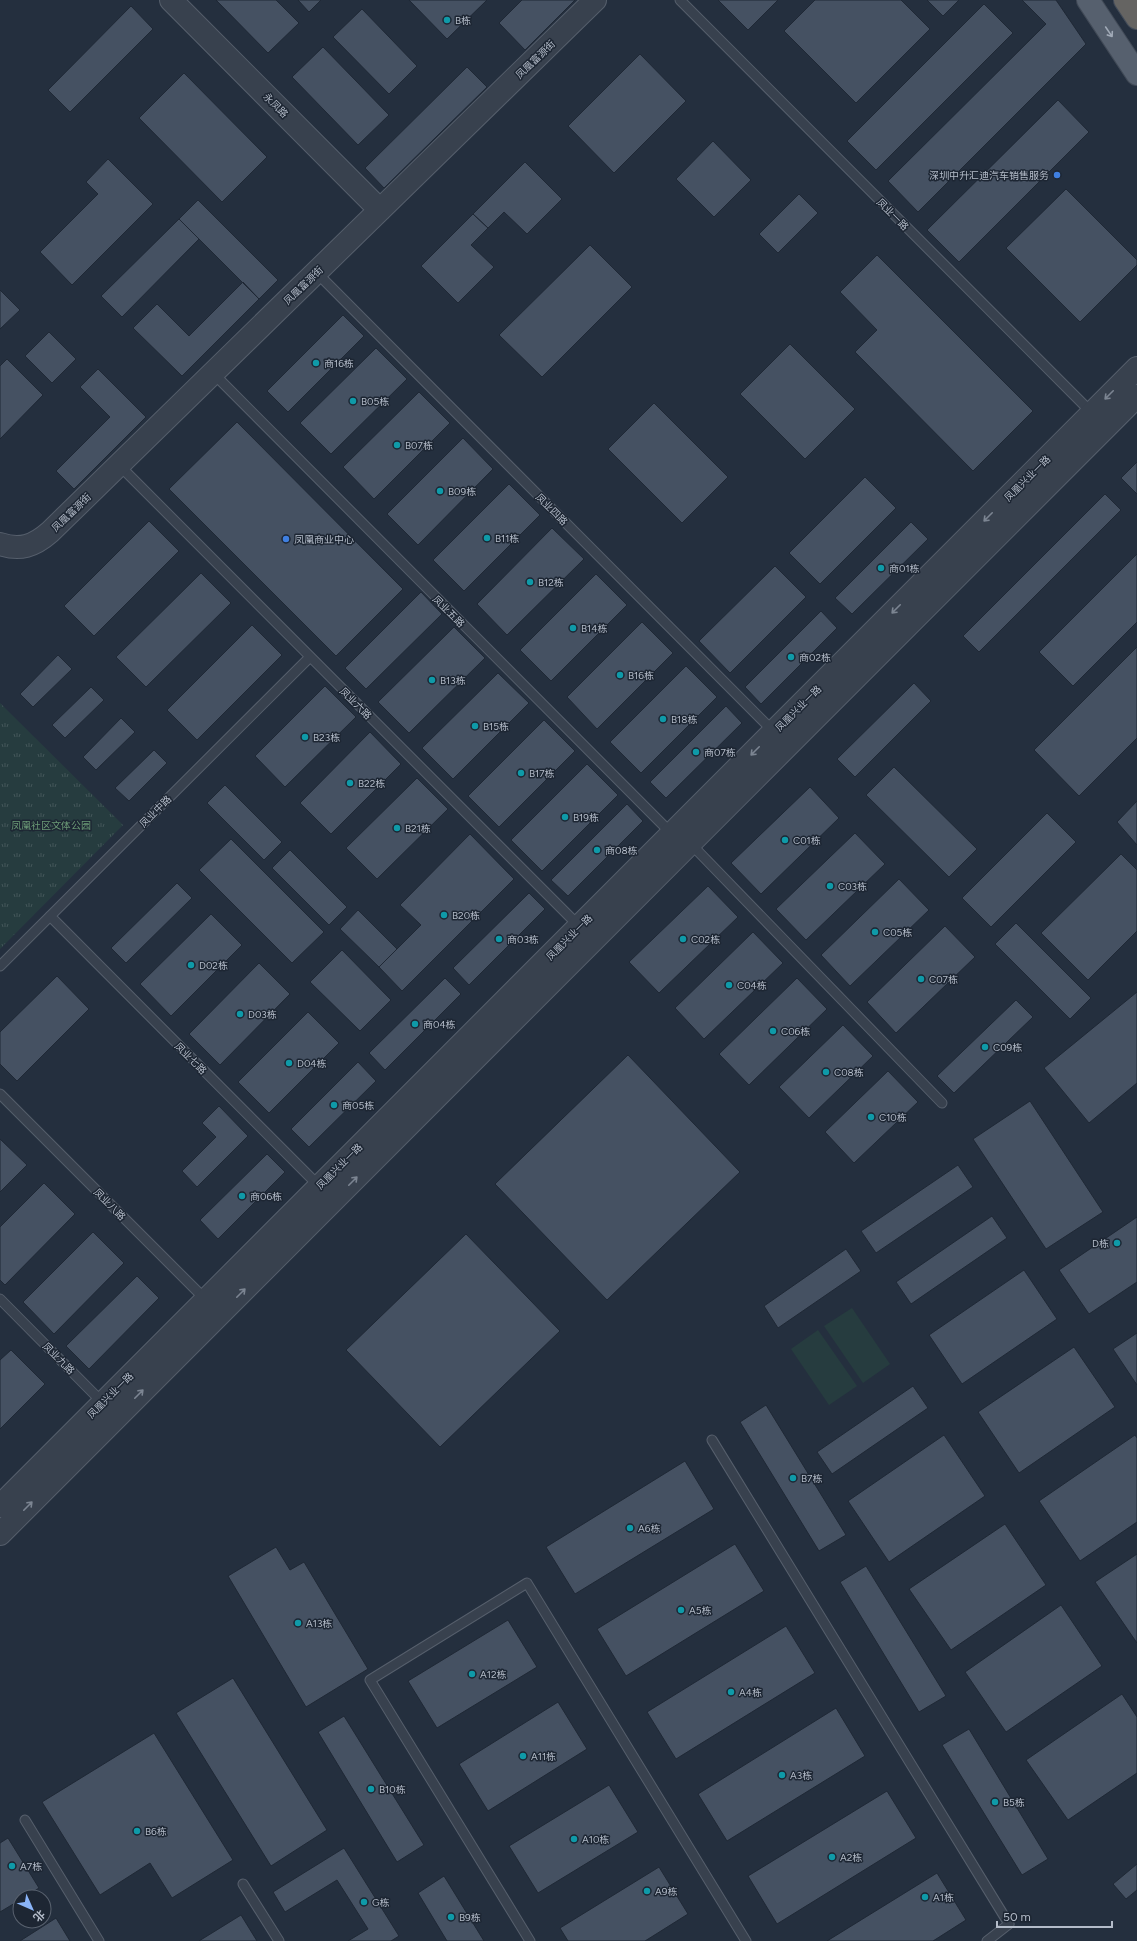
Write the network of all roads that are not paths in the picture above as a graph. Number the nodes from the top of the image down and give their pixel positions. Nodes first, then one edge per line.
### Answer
1 (171, 0) edge
2 (595, 0) edge
3 (680, 0) edge
4 (1088, 0) edge
5 (1125, 0) edge
6 (1137, 18) edge
7 (1137, 74) edge
8 (380, 210) junction
9 (316, 272) junction
10 (1137, 368) edge
11 (212, 374) junction
12 (1137, 396) edge
13 (1099, 420) junction
14 (119, 465) junction
15 (0, 544) edge
16 (310, 657) junction
17 (781, 739) junction
18 (681, 839) junction
19 (50, 916) junction
20 (586, 933) junction
21 (0, 966) edge
22 (0, 1094) edge
23 (942, 1103) dead end
24 (326, 1193) junction
25 (0, 1299) edge
26 (212, 1307) junction
27 (110, 1409) junction
28 (712, 1440) dead end
29 (0, 1506) edge
30 (0, 1534) edge
31 (25, 1820) dead end
32 (243, 1884) dead end
33 (99, 1941) edge
34 (278, 1941) edge
35 (530, 1941) edge
36 (746, 1941) edge
37 (987, 1941) edge

1 - 8 street, 永凤路
2 - 8 street, 凤凰富源街
3 - 13 lane, 凤业一路
4 -> 7 main road
5 - 6 highway
8 - 9 street, 凤凰富源街
9 - 11 street, 凤凰富源街
9 - 17 lane, 凤业四路
10 -> 13 street, 凤凰兴业一路
11 - 14 street, 凤凰富源街
11 - 18 lane, 凤业五路
12 - 13 street, 凤凰兴业一路
13 - 17 street, 凤凰兴业一路
14 - 15 street, 凤凰富源街
14 - 16 lane, 凤业六路
16 - 19 lane, 凤业中路
16 - 20 lane, 凤业六路
17 - 18 street, 凤凰兴业一路
18 - 20 street, 凤凰兴业一路
18 - 23 lane, 凤业五路
19 - 21 lane, 凤业中路
19 - 24 lane, 凤业七路
20 - 24 street, 凤凰兴业一路
22 - 26 lane, 凤业八路
24 - 26 street, 凤凰兴业一路
25 - 27 lane, 凤业九路
26 - 27 street, 凤凰兴业一路
27 - 29 street, 凤凰兴业一路
30 -> 27 street, 凤凰兴业一路
28 - 37 lane
31 - 33 lane
32 - 34 lane
35 - 36 lane

